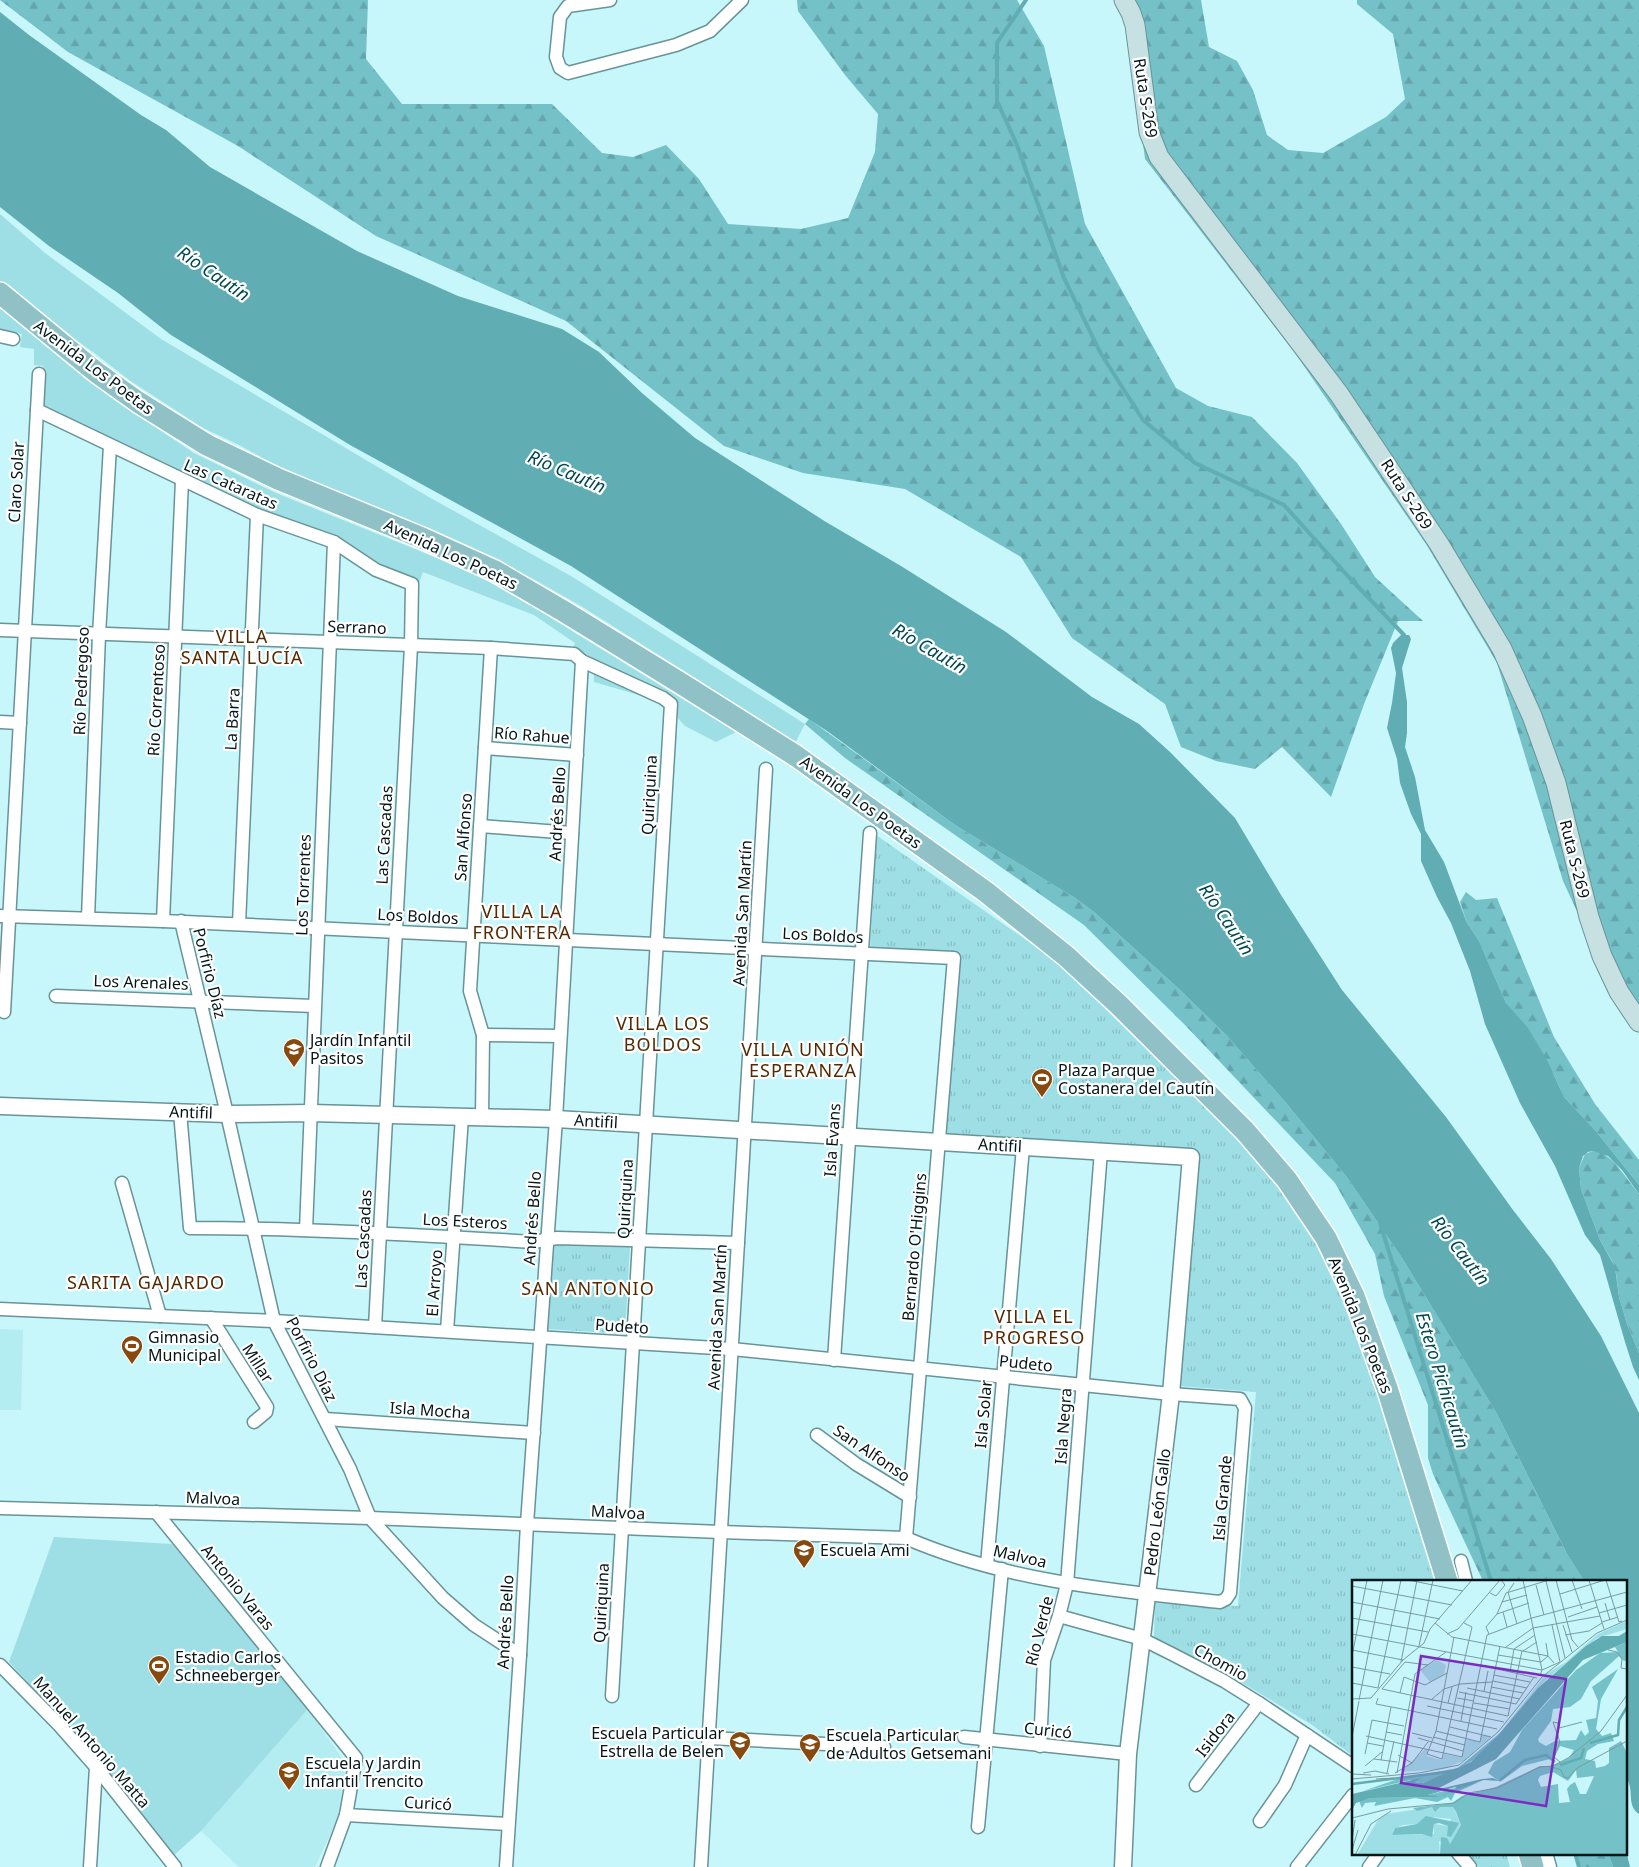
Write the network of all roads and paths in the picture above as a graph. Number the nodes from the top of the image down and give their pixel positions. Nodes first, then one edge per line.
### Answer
1 (610, 0) edge
2 (742, 0) edge
3 (1124, 0) edge
4 (1135, 9) edge
5 (0, 292) edge
6 (0, 336) edge
7 (13, 339) dead end
8 (38, 374) dead end
9 (36, 410) junction
10 (110, 446) junction
11 (182, 480) junction
12 (258, 515) junction
13 (334, 542) junction
14 (412, 584) joint
15 (0, 630) edge
16 (24, 632) junction
17 (99, 635) junction
18 (175, 638) junction
19 (252, 640) junction
20 (330, 643) junction
21 (411, 646) junction
22 (491, 648) junction
23 (582, 661) junction
24 (670, 704) joint
25 (0, 722) edge
26 (20, 723) junction
27 (485, 748) junction
28 (577, 755) junction
29 (766, 769) dead end
30 (480, 826) junction
31 (572, 833) junction
32 (870, 833) dead end
33 (4, 916) edge
34 (88, 918) junction
35 (163, 921) junction
36 (181, 922) junction
37 (239, 924) junction
38 (317, 928) junction
39 (395, 932) junction
40 (473, 935) junction
41 (566, 940) junction
42 (656, 944) junction
43 (756, 949) junction
44 (862, 954) junction
45 (954, 958) joint
46 (56, 996) dead end
47 (200, 1001) junction
48 (314, 1006) junction
49 (4, 1012) dead end
50 (1639, 1022) edge
51 (482, 1035) junction
52 (560, 1036) junction
53 (0, 1106) edge
54 (180, 1112) junction
55 (310, 1113) junction
56 (227, 1114) junction
57 (387, 1115) junction
58 (462, 1116) junction
59 (482, 1117) junction
60 (556, 1119) junction
61 (646, 1124) junction
62 (745, 1130) junction
63 (849, 1136) junction
64 (939, 1142) junction
65 (1023, 1147) junction
66 (1101, 1151) junction
67 (1191, 1156) joint
68 (122, 1183) dead end
69 (253, 1228) junction
70 (306, 1230) junction
71 (379, 1232) junction
72 (454, 1237) junction
73 (547, 1239) junction
74 (639, 1239) junction
75 (738, 1243) junction
76 (0, 1309) edge
77 (160, 1316) junction
78 (211, 1318) junction
79 (274, 1321) junction
80 (374, 1327) junction
81 (447, 1331) junction
82 (540, 1337) junction
83 (633, 1343) junction
84 (732, 1349) junction
85 (834, 1360) junction
86 (920, 1368) junction
87 (1003, 1377) junction
88 (1083, 1385) junction
89 (1171, 1394) junction
90 (1240, 1399) joint
91 (325, 1420) junction
92 (254, 1422) dead end
93 (534, 1432) junction
94 (817, 1436) dead end
95 (910, 1497) junction
96 (0, 1508) edge
97 (156, 1512) junction
98 (370, 1518) junction
99 (527, 1524) junction
100 (622, 1528) junction
101 (721, 1532) junction
102 (906, 1538) junction
103 (1461, 1561) dead end
104 (987, 1566) junction
105 (1002, 1569) junction
106 (1447, 1580) edge
107 (1466, 1580) edge
108 (1068, 1584) junction
109 (1147, 1595) junction
110 (1226, 1599) joint
111 (1059, 1616) junction
112 (1142, 1640) junction
113 (520, 1655) junction
114 (0, 1665) edge
115 (612, 1696) dead end
116 (1259, 1703) junction
117 (1307, 1735) junction
118 (964, 1737) dead end
119 (708, 1738) junction
120 (986, 1740) junction
121 (884, 1746) dead end
122 (1040, 1746) junction
123 (1128, 1754) junction
124 (1352, 1765) edge
125 (96, 1767) junction
126 (1196, 1784) dead end
127 (1352, 1796) edge
128 (346, 1815) junction
129 (1260, 1821) dead end
130 (508, 1824) junction
131 (978, 1827) dead end
132 (1378, 1854) edge
133 (1459, 1854) edge
134 (1514, 1854) edge
135 (1529, 1854) edge
136 (1546, 1854) edge
137 (90, 1867) edge
138 (175, 1867) edge
139 (327, 1867) edge
140 (506, 1867) edge
141 (701, 1867) edge
142 (1123, 1867) edge
143 (1297, 1867) edge
144 (1369, 1867) edge
145 (1470, 1867) edge
146 (1518, 1867) edge
147 (1533, 1867) edge
148 (1550, 1867) edge

1 - 2 street
3 - 4 main road, Ruta S-269
4 - 50 main road, Ruta S-269
5 - 106 main road, Avenida Los Poetas
6 - 7 street
8 - 9 street, Claro Solar
9 - 10 street, Las Cataratas
9 - 16 street, Claro Solar
10 - 11 street, Las Cataratas
10 - 17 street, Río Pedregoso
11 - 12 street, Las Cataratas
11 - 18 street, Río Correntoso
12 - 13 street, Las Cataratas
12 - 19 street, La Barra
13 - 14 street, Las Cataratas
13 - 20 street, Los Torrentes
14 - 21 street, Las Cascadas
15 - 16 street, Serrano
16 - 17 street, Serrano
16 - 26 street, Claro Solar
17 - 18 street, Serrano
17 - 34 street, Río Pedregoso
18 - 19 street, Serrano
18 - 35 street, Río Correntoso
19 - 20 street, Serrano
19 - 37 street, La Barra
20 - 21 street, Serrano
20 - 38 street, Los Torrentes
21 - 22 street, Serrano
21 - 39 street, Las Cascadas
22 - 23 street, Serrano
22 - 27 street, San Alfonso
23 - 24 street, Serrano
23 - 28 street, Andrés Bello
24 - 42 street, Quiriquina
25 - 26 street
26 - 33 street, Claro Solar
27 - 28 street, Río Rahue
27 - 30 street, San Alfonso
28 - 31 street, Andrés Bello
29 - 43 street, Avenida San Martín
30 - 31 street
30 - 40 street, San Alfonso
31 - 41 street, Andrés Bello
32 - 44 street, Isla Evans
33 - 34 street, Los Boldos
33 - 49 street, Claro Solar
34 - 35 street, Los Boldos
35 - 36 street, Los Boldos
36 - 37 street, Los Boldos
36 - 47 street, Porfirio Díaz
37 - 38 street, Los Boldos
38 - 39 street, Los Boldos
38 - 48 street, Los Torrentes
39 - 40 street, Los Boldos
39 - 57 street, Las Cascadas
40 - 41 street, Los Boldos
40 - 51 street, San Alfonso
41 - 42 street, Los Boldos
41 - 52 street, Andrés Bello
42 - 43 street, Los Boldos
42 - 61 street, Quiriquina
43 - 44 street, Los Boldos
43 - 62 street, Avenida San Martín
44 - 45 street, Los Boldos
44 - 63 street, Isla Evans
45 - 64 street, Bernardo O'Higgins
46 - 47 street, Los Arenales
47 - 48 street, Los Arenales
47 - 56 street, Porfirio Díaz
48 - 55 street, Los Torrentes
51 - 52 street
51 - 59 street, San Alfonso
52 - 60 street, Andrés Bello
53 - 54 street, Antifil
54 - 56 street, Antifil
54 - 69 street, Los Esteros
55 - 56 street, Antifil
55 - 57 street, Antifil
55 - 70 street, Los Torrentes
56 - 69 street, Porfirio Díaz
57 - 58 street, Antifil
57 - 71 street, Las Cascadas
58 - 59 street, Antifil
58 - 72 street, El Arroyo
59 - 60 street, Antifil
60 - 61 street, Antifil
60 - 73 street, Andrés Bello
61 - 62 street, Antifil
61 - 74 street, Quiriquina
62 - 63 street, Antifil
62 - 75 street, Avenida San Martín
63 - 64 street, Antifil
63 - 85 street, Isla Evans
64 - 65 street, Antifil
64 - 86 street, Bernardo O'Higgins
65 - 66 street, Antifil
65 - 87 street, Isla Solar
66 - 67 street, Antifil
66 - 88 street, Isla Negra
67 - 89 street, Pedro León Gallo
68 - 77 street
69 - 70 street, Los Esteros
69 - 79 street, Porfirio Díaz
70 - 71 street, Los Esteros
71 - 72 street, Los Esteros
71 - 80 street, Las Cascadas
72 - 73 street, Los Esteros
72 - 81 street, El Arroyo
73 - 74 street, Los Esteros
73 - 82 street, Andrés Bello
74 - 75 street, Los Esteros
74 - 83 street, Quiriquina
75 - 84 street, Avenida San Martín
76 - 77 street, Pudeto
77 - 78 street, Pudeto
78 - 79 street, Pudeto
78 - 92 street, Millar
79 - 80 street, Pudeto
79 - 91 street, Porfirio Díaz
80 - 81 street, Pudeto
81 - 82 street, Pudeto
82 - 83 street, Pudeto
82 - 93 street, Andrés Bello
83 - 84 street, Pudeto
83 - 100 street, Quiriquina
84 - 85 street, Pudeto
84 - 101 street, Avenida San Martín
85 - 86 street, Pudeto
86 - 87 street, Pudeto
86 - 95 street, Bernardo O'Higgins
87 - 88 street, Pudeto
87 - 104 street, Isla Solar
88 - 89 street, Pudeto
88 - 108 street, Isla Negra
89 - 90 street, Pudeto
89 - 109 street, Pedro León Gallo
90 - 110 street, Isla Grande
91 - 93 street, Isla Mocha
91 - 98 street, Porfirio Díaz
93 - 99 street, Andrés Bello
94 - 95 street, San Alfonso
95 - 102 street, Bernardo O'Higgins
96 - 97 street, Malvoa
97 - 98 street, Malvoa
97 - 128 street, Antonio Varas
98 - 99 street, Malvoa
98 - 113 street, Porfirio Díaz
99 - 100 street, Malvoa
99 - 113 street, Andrés Bello
100 - 101 street, Malvoa
100 - 115 street, Quiriquina
101 - 102 street, Malvoa
101 - 119 street, Avenida San Martín
102 - 104 street, Malvoa
103 - 107 street
104 - 105 street, Malvoa
105 - 108 street, Malvoa
105 - 120 street
108 - 109 street, Malvoa
108 - 111 street, Río Verde
109 - 110 street, Malvoa
109 - 112 street, Pedro León Gallo
111 - 112 street, Chomio
111 - 122 street, Río Verde
112 - 116 street, Chomio
112 - 123 street, Pedro León Gallo
113 - 130 street, Andrés Bello
114 - 125 street, Manuel Antonio Matta
116 - 117 street, Chomio
116 - 126 street, Isidora
117 - 124 street, Chomio
117 - 129 street
118 - 120 street, Curicó
119 - 121 street
119 - 141 street, Avenida San Martín
120 - 122 street, Curicó
120 - 131 street
122 - 123 street, Curicó
123 - 142 street, Pedro León Gallo
125 - 137 street
125 - 138 street, Manuel Antonio Matta
127 - 143 street
128 - 130 street, Curicó
128 - 139 street, Antonio Varas
130 - 140 street, Andrés Bello
132 - 144 street
133 - 145 street
134 - 146 main road
135 - 147 main road
136 - 148 street

